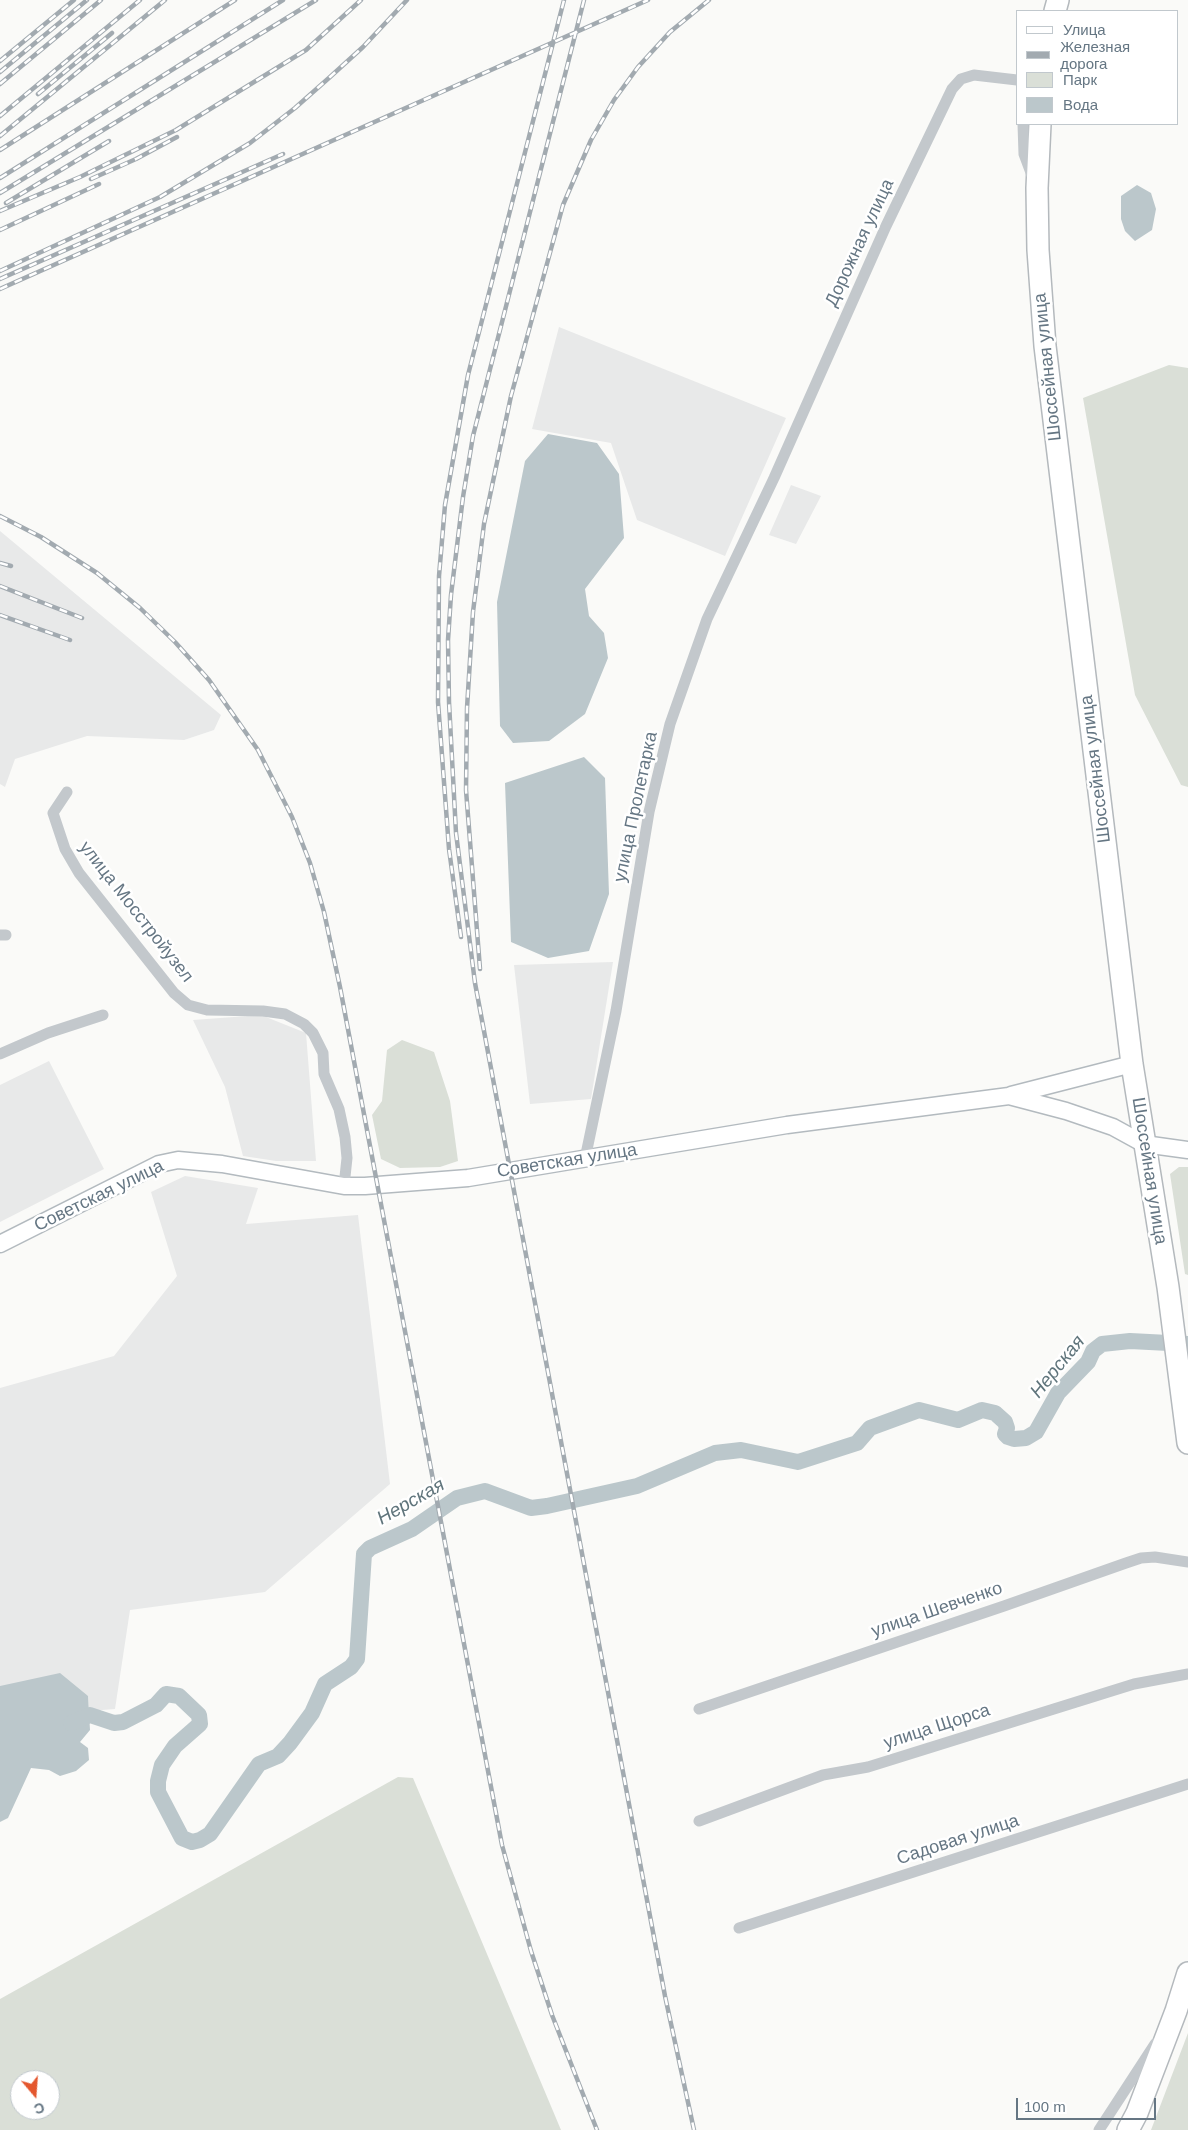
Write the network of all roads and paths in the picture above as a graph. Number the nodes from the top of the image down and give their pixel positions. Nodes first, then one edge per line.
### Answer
1 (1016, 80) edge
2 (1023, 125) edge
3 (1040, 125) edge
4 (1037, 188) junction
5 (774, 478) joint
6 (66, 792) dead end
7 (103, 1016) dead end
8 (0, 1054) edge
9 (1132, 1064) junction
10 (1009, 1096) junction
11 (1144, 1144) junction
12 (1188, 1150) edge
13 (585, 1159) junction
14 (344, 1186) junction
15 (0, 1244) edge
16 (1188, 1443) edge
17 (1188, 1562) edge
18 (1188, 1674) edge
19 (700, 1709) dead end
20 (1188, 1784) edge
21 (699, 1821) dead end
22 (739, 1928) dead end
23 (1188, 1972) edge
24 (1176, 2011) junction
25 (1099, 2130) edge
26 (1128, 2130) edge

1 - 5 street, Дорожная улица
2 - 4 street
3 - 4 highway, Шоссейная улица
4 - 9 highway, Шоссейная улица
5 - 13 street, улица Пролетарка
6 - 14 street, улица Мосстройузел
7 - 8 street
9 - 10 street
9 - 11 highway, Шоссейная улица
10 - 11 street, Советская улица
10 - 13 street, Советская улица
11 - 12 street
11 - 16 highway, Шоссейная улица
13 - 14 street, Советская улица
14 - 15 street, Советская улица
17 - 19 street, улица Шевченко
18 - 21 street, улица Щорса
20 - 22 street, Садовая улица
23 - 24 highway
24 - 25 street
24 - 26 highway

